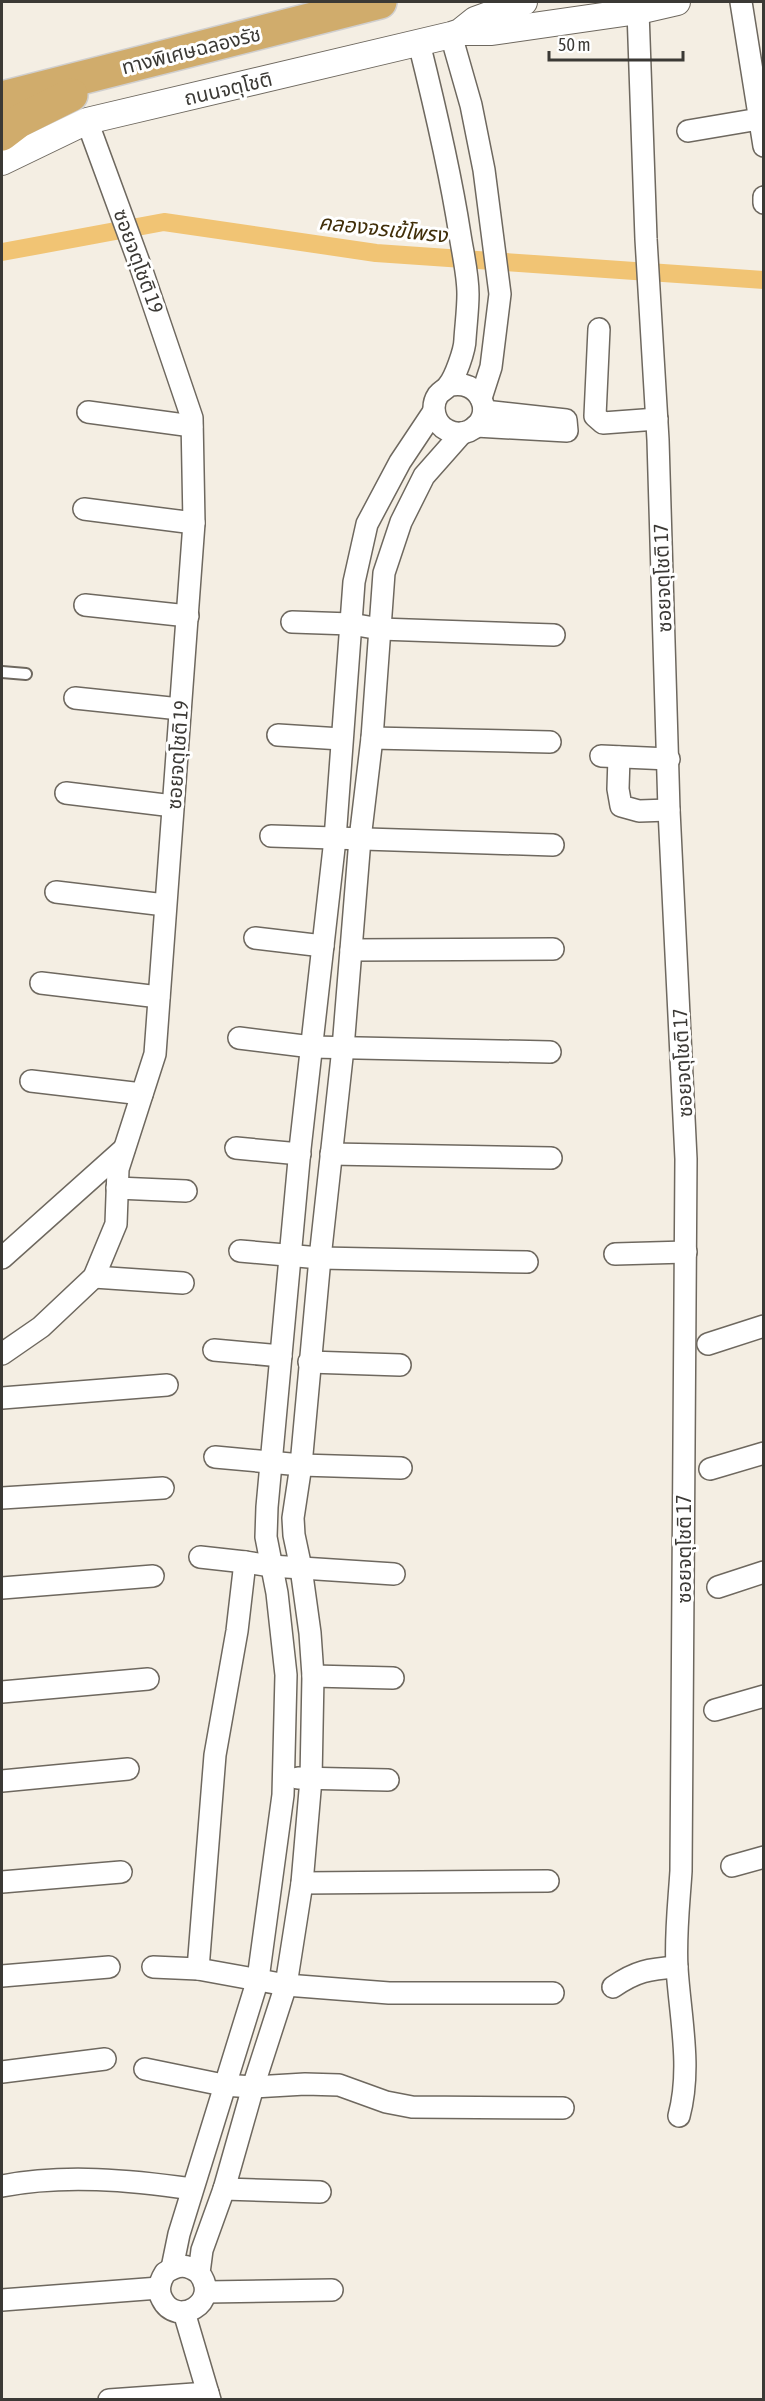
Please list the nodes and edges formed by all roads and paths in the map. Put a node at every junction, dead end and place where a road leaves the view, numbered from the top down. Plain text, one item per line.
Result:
1 (380, 2) edge
2 (524, 2) edge
3 (677, 2) edge
4 (741, 2) edge
5 (638, 11) junction
6 (456, 34) junction
7 (419, 43) junction
8 (126, 67) junction
9 (759, 94) edge
10 (2, 98) edge
11 (759, 119) junction
12 (87, 121) junction
13 (688, 131) dead end
14 (2, 134) edge
15 (764, 146) edge
16 (2, 162) edge
17 (764, 197) edge
18 (764, 203) edge
19 (599, 329) dead end
20 (448, 386) junction
21 (434, 411) junction
22 (88, 412) dead end
23 (476, 417) junction
24 (657, 419) junction
25 (192, 426) junction
26 (84, 509) dead end
27 (194, 524) junction
28 (85, 605) dead end
29 (188, 616) junction
30 (292, 622) dead end
31 (351, 624) junction
32 (380, 629) junction
33 (554, 635) dead end
34 (2, 672) edge
35 (26, 674) dead end
36 (75, 698) dead end
37 (180, 709) junction
38 (278, 735) dead end
39 (372, 738) junction
40 (341, 739) junction
41 (550, 742) dead end
42 (669, 759) junction
43 (66, 793) dead end
44 (173, 806) junction
45 (669, 810) junction
46 (271, 836) dead end
47 (335, 839) junction
48 (360, 839) junction
49 (554, 845) dead end
50 (56, 892) dead end
51 (165, 905) junction
52 (255, 938) dead end
53 (323, 946) junction
54 (553, 949) dead end
55 (351, 951) junction
56 (41, 983) dead end
57 (159, 997) junction
58 (239, 1038) dead end
59 (312, 1047) junction
60 (343, 1048) junction
61 (550, 1052) dead end
62 (31, 1081) dead end
63 (142, 1094) junction
64 (236, 1148) dead end
65 (125, 1149) junction
66 (300, 1154) junction
67 (331, 1154) junction
68 (551, 1158) dead end
69 (117, 1188) junction
70 (186, 1191) dead end
71 (240, 1251) dead end
72 (686, 1252) junction
73 (615, 1254) dead end
74 (290, 1256) junction
75 (2, 1258) edge
76 (320, 1258) junction
77 (527, 1262) dead end
78 (94, 1277) junction
79 (183, 1283) dead end
80 (764, 1326) edge
81 (708, 1344) dead end
82 (214, 1350) dead end
83 (2, 1354) edge
84 (280, 1356) junction
85 (309, 1362) junction
86 (400, 1365) dead end
87 (167, 1385) dead end
88 (2, 1398) edge
89 (764, 1453) edge
90 (215, 1457) dead end
91 (272, 1462) junction
92 (301, 1465) junction
93 (400, 1468) dead end
94 (711, 1469) dead end
95 (163, 1488) dead end
96 (2, 1498) edge
97 (200, 1557) dead end
98 (245, 1562) junction
99 (271, 1566) junction
100 (301, 1568) junction
101 (764, 1572) edge
102 (394, 1574) dead end
103 (153, 1576) dead end
104 (718, 1587) dead end
105 (2, 1588) edge
106 (313, 1676) junction
107 (393, 1678) dead end
108 (148, 1679) dead end
109 (2, 1692) edge
110 (764, 1696) edge
111 (715, 1710) dead end
112 (128, 1769) dead end
113 (284, 1777) junction
114 (311, 1779) junction
115 (388, 1780) dead end
116 (2, 1781) edge
117 (764, 1857) edge
118 (732, 1866) dead end
119 (121, 1872) dead end
120 (548, 1881) dead end
121 (2, 1882) edge
122 (302, 1883) junction
123 (109, 1967) dead end
124 (153, 1967) dead end
125 (677, 1967) junction
126 (198, 1969) junction
127 (2, 1976) edge
128 (258, 1979) junction
129 (286, 1985) junction
130 (613, 1987) dead end
131 (554, 1993) dead end
132 (105, 2059) dead end
133 (145, 2069) dead end
134 (2, 2072) edge
135 (223, 2085) junction
136 (253, 2087) junction
137 (562, 2108) dead end
138 (679, 2116) dead end
139 (2, 2186) edge
140 (192, 2189) junction
141 (224, 2189) junction
142 (320, 2192) dead end
143 (172, 2268) junction
144 (203, 2282) junction
145 (159, 2288) junction
146 (332, 2290) dead end
147 (2, 2300) edge
148 (184, 2312) junction
149 (209, 2396) edge
150 (110, 2400) edge

1 - 8 highway, ทางพิเศษฉลองรัช
2 - 6 street, ถนนจตุโชติ
3 - 5 street, ถนนจตุโชติ
4 - 9 street
5 - 6 street, ถนนจตุโชติ
5 - 24 street, ซอยจตุโชติ 17
6 - 7 street, ถนนจตุโชติ
6 - 23 street
7 - 12 street, ถนนจตุโชติ
7 - 20 street
8 - 10 highway, ทางพิเศษฉลองรัช
8 - 14 highway
9 - 11 street
11 - 13 street
11 - 15 street
12 - 16 street, ถนนจตุโชติ
12 - 25 street, ซอยจตุโชติ 19
17 - 18 street
19 - 24 street
20 - 21 street
20 - 23 street
21 - 23 street
21 - 31 street
22 - 25 street
23 - 32 street
24 - 42 street, ซอยจตุโชติ 17
25 - 27 street, ซอยจตุโชติ 19
26 - 27 street
27 - 29 street, ซอยจตุโชติ 19
28 - 29 street
29 - 37 street, ซอยจตุโชติ 19
30 - 31 street
31 - 32 street
31 - 40 street
32 - 33 street
32 - 39 street
34 - 35 lane
36 - 37 street
37 - 44 street, ซอยจตุโชติ 19
38 - 40 street
39 - 41 street
39 - 48 street
40 - 47 street
42 - 45 street, ซอยจตุโชติ 17
42 - 45 street
43 - 44 street
44 - 51 street, ซอยจตุโชติ 19
45 - 72 street, ซอยจตุโชติ 17
46 - 47 street
47 - 48 street
47 - 53 street
48 - 49 street
48 - 55 street
50 - 51 street
51 - 57 street, ซอยจตุโชติ 19
52 - 53 street
53 - 59 street
54 - 55 street
55 - 60 street
56 - 57 street
57 - 63 street, ซอยจตุโชติ 19
58 - 59 street
59 - 60 street
59 - 66 street
60 - 61 street
60 - 67 street
62 - 63 street
63 - 65 street, ซอยจตุโชติ 19
64 - 66 street
65 - 69 street, ซอยจตุโชติ 19
65 - 75 street
66 - 74 street
67 - 68 street
67 - 76 street
69 - 70 street
69 - 78 street, ซอยจตุโชติ 19
71 - 74 street
72 - 73 street
72 - 125 street, ซอยจตุโชติ 17
74 - 76 street
74 - 84 street
76 - 77 street
76 - 85 street
78 - 79 street
78 - 83 street, ซอยจตุโชติ 19
80 - 81 street
82 - 84 street
84 - 91 street
85 - 86 street
85 - 92 street
87 - 88 street
89 - 94 street
90 - 91 street
91 - 92 street
91 - 99 street
92 - 93 street
92 - 100 street
95 - 96 street
97 - 98 street
98 - 99 street
98 - 126 street
99 - 100 street
99 - 113 street
100 - 102 street
100 - 106 street
101 - 104 street
103 - 105 street
106 - 107 street
106 - 114 street
108 - 109 street
110 - 111 street
112 - 116 street
113 - 114 street
113 - 128 street
114 - 115 street
114 - 122 street
117 - 118 street
119 - 121 street
120 - 122 street
122 - 129 street
123 - 127 street
124 - 126 street
125 - 130 street
125 - 138 street, ซอยจตุโชติ 17
126 - 128 street
128 - 129 street
128 - 135 street
129 - 131 street
129 - 136 street
132 - 134 street
133 - 135 street
135 - 136 street
135 - 140 street
136 - 137 street
136 - 141 street
139 - 140 street
140 - 143 street
141 - 142 street
141 - 144 street
143 - 144 street
143 - 145 street
144 - 146 street
144 - 148 street
145 - 147 street
145 - 148 street
148 - 149 street
149 - 150 street

